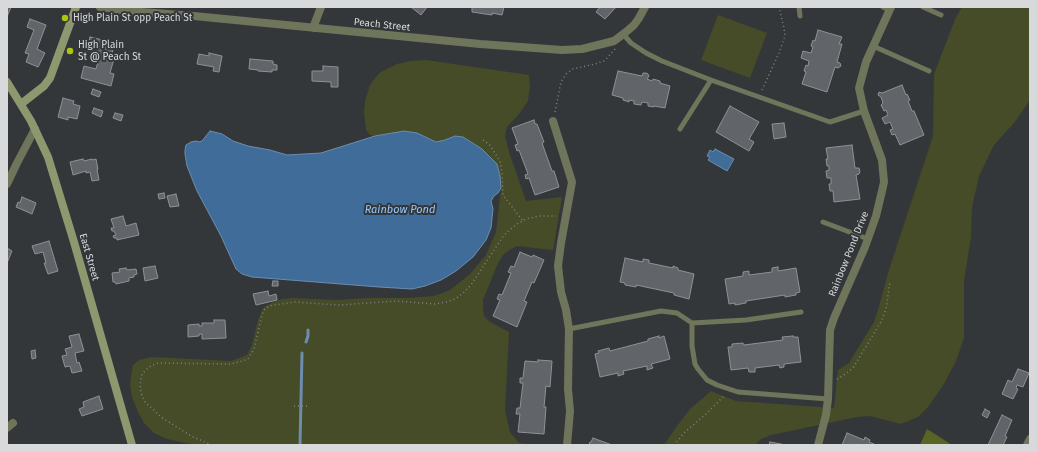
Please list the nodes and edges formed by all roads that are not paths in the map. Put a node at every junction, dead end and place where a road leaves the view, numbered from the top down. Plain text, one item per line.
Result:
1 (76, 7) edge
2 (100, 7) edge
3 (321, 7) edge
4 (646, 7) edge
5 (799, 7) edge
6 (923, 7) edge
7 (888, 8) edge
8 (941, 15) dead end
9 (800, 16) dead end
10 (313, 28) junction
11 (623, 34) junction
12 (873, 46) junction
13 (929, 71) dead end
14 (711, 80) junction
15 (7, 82) edge
16 (21, 104) junction
17 (864, 112) junction
18 (553, 122) road end
19 (35, 129) junction
20 (680, 130) dead end
21 (7, 184) edge
22 (823, 222) dead end
23 (868, 239) junction
24 (801, 312) dead end
25 (692, 323) junction
26 (568, 329) junction
27 (828, 400) junction
28 (1030, 439) edge
29 (132, 445) edge
30 (567, 445) edge
31 (818, 445) edge
32 (1027, 445) edge

1 - 16 main road
2 - 10 street, Peach Street
3 - 10 street
4 - 11 street, Peach Street
5 - 9 lane
6 - 8 lane
7 - 12 street, Rainbow Pond Drive
10 - 11 street, Peach Street
11 - 14 lane
12 - 13 lane
12 - 17 street, Rainbow Pond Drive
14 - 17 lane
14 - 20 lane
15 - 16 main road, East Street
16 - 19 main road, East Street
17 - 23 street, Rainbow Pond Drive
18 - 26 street
19 - 21 street
19 - 29 main road, East Street
22 - 23 lane
23 - 27 street, Rainbow Pond Drive
24 - 25 lane
25 - 26 lane
25 - 27 lane
26 - 30 street
27 - 31 street, Rainbow Pond Drive
28 - 32 street

